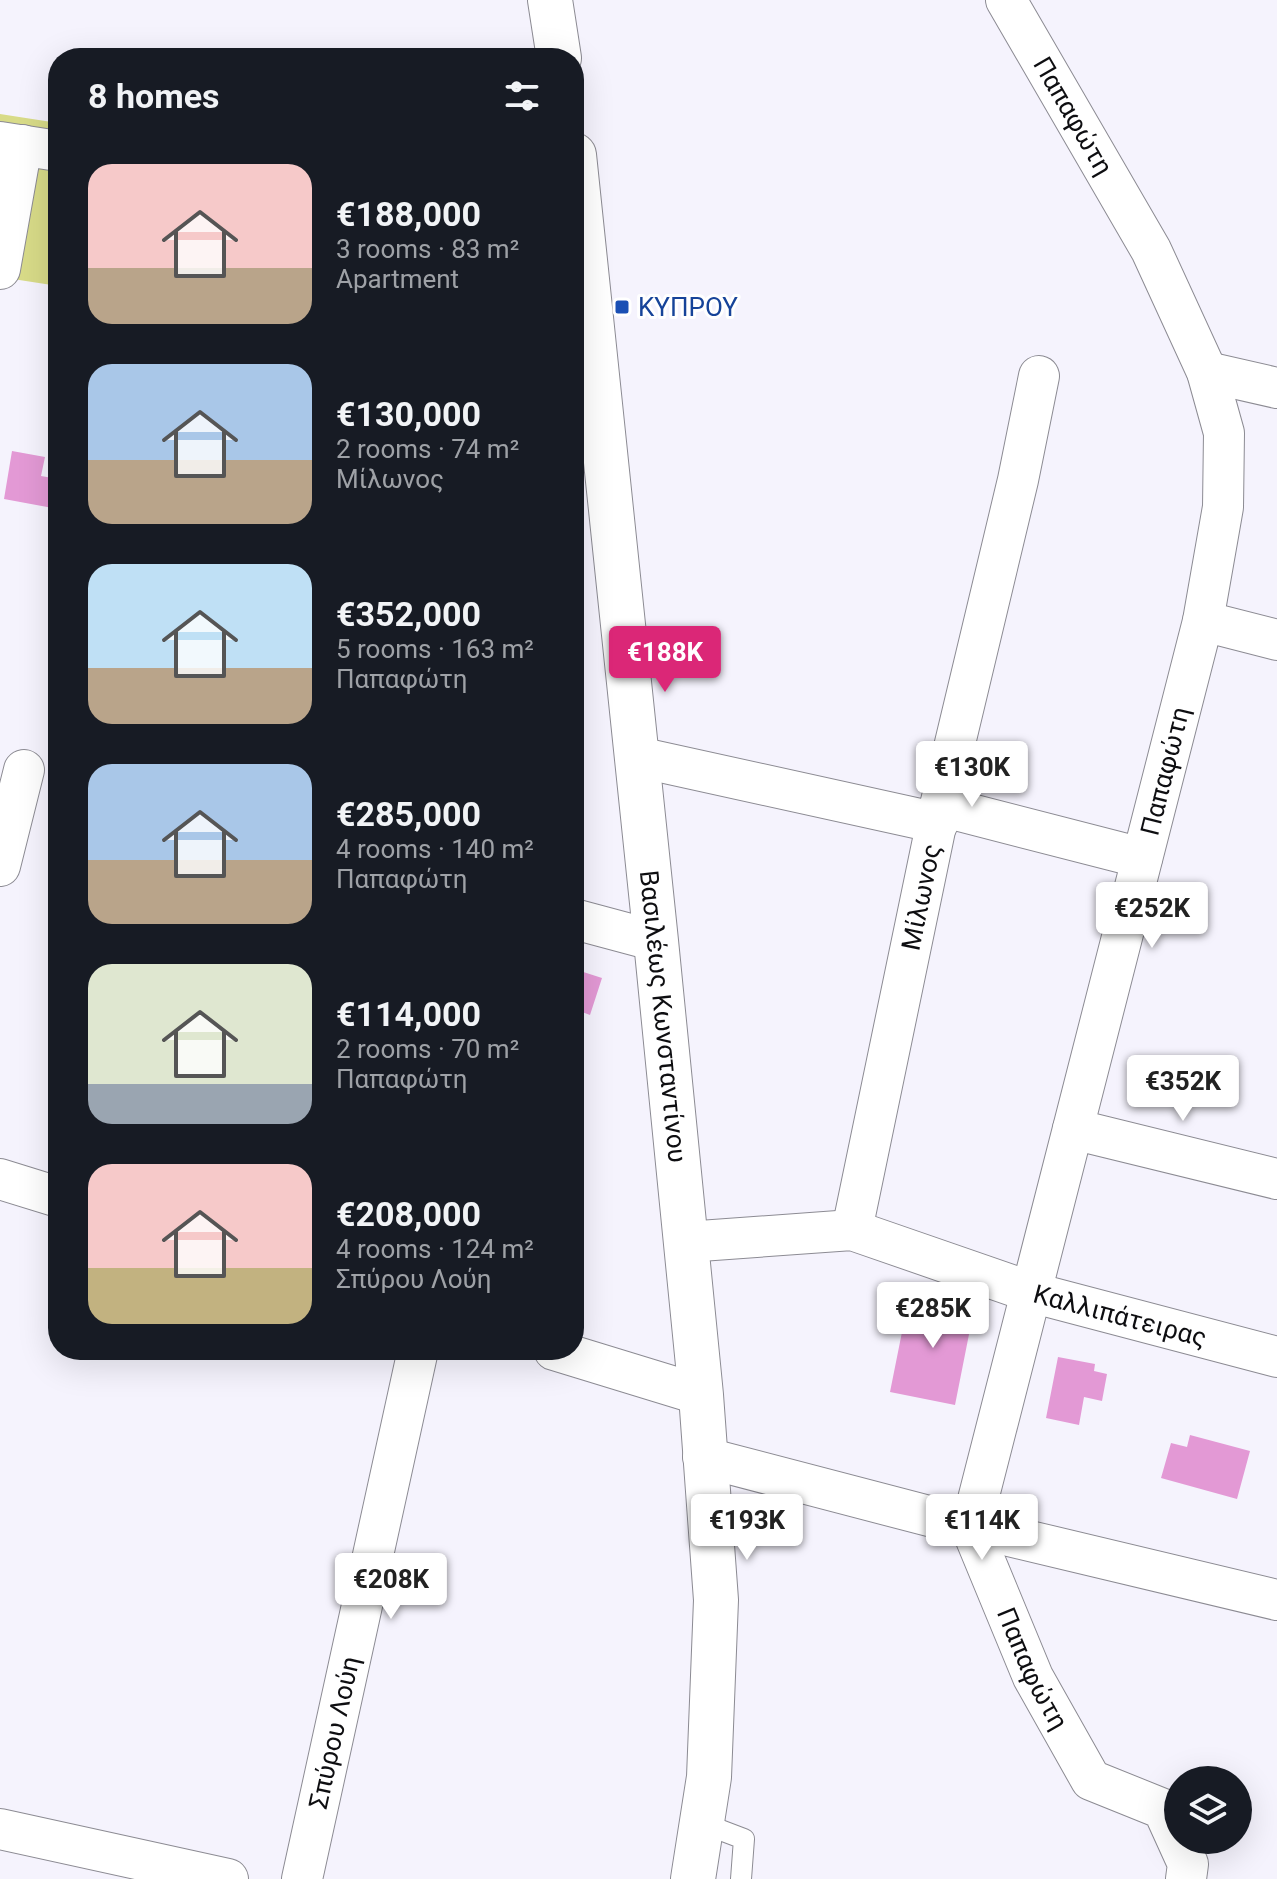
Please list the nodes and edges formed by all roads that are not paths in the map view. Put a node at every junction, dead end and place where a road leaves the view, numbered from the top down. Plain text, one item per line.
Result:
1 (550, 0) edge
2 (1006, 0) edge
3 (557, 48) edge
4 (27, 146) edge
5 (0, 269) edge
6 (584, 273) edge
7 (1207, 372) junction
8 (1039, 376) dead end
9 (1277, 388) edge
10 (1203, 621) junction
11 (1277, 640) edge
12 (638, 757) junction
13 (27, 771) edge
14 (939, 815) junction
15 (1142, 858) junction
16 (0, 866) edge
17 (584, 922) edge
18 (656, 941) junction
19 (1073, 1129) junction
20 (0, 1179) edge
21 (1277, 1179) edge
22 (48, 1194) edge
23 (852, 1230) junction
24 (686, 1242) junction
25 (1034, 1293) junction
26 (1277, 1357) edge
27 (584, 1359) edge
28 (416, 1360) edge
29 (701, 1395) junction
30 (703, 1457) junction
31 (971, 1527) junction
32 (1277, 1600) edge
33 (702, 1823) junction
34 (0, 1829) edge
35 (84, 1864) edge
36 (228, 1879) edge
37 (302, 1879) edge
38 (693, 1879) edge
39 (741, 1879) edge
40 (1186, 1879) edge

1 - 3 main road
2 - 7 street, Παπαφώτη
4 - 5 street
6 - 12 main road, Βασιλέως Κωνσταντίνου
7 - 9 street
7 - 10 street, Παπαφώτη
8 - 14 street, Μίλωνος
10 - 11 street
10 - 15 street, Παπαφώτη
12 - 14 street
12 - 18 main road, Βασιλέως Κωνσταντίνου
13 - 16 street
14 - 15 street
14 - 23 street, Μίλωνος
15 - 19 street, Παπαφώτη
17 - 18 street
18 - 24 main road, Βασιλέως Κωνσταντίνου
19 - 21 street
19 - 25 street, Παπαφώτη
20 - 22 street
23 - 24 street, Καλλιπάτειρας
23 - 25 street, Καλλιπάτειρας
24 - 29 main road, Βασιλέως Κωνσταντίνου
25 - 26 street, Καλλιπάτειρας
25 - 31 street, Παπαφώτη
27 - 29 street
28 - 37 street, Σπύρου Λούη
29 - 30 main road, Βασιλέως Κωνσταντίνου
30 - 31 street
30 - 33 main road, Βασιλέως Κωνσταντίνου
31 - 32 street
31 - 40 street, Παπαφώτη
33 - 38 main road, Βασιλέως Κωνσταντίνου
33 - 39 lane
34 - 35 street
35 - 36 street

